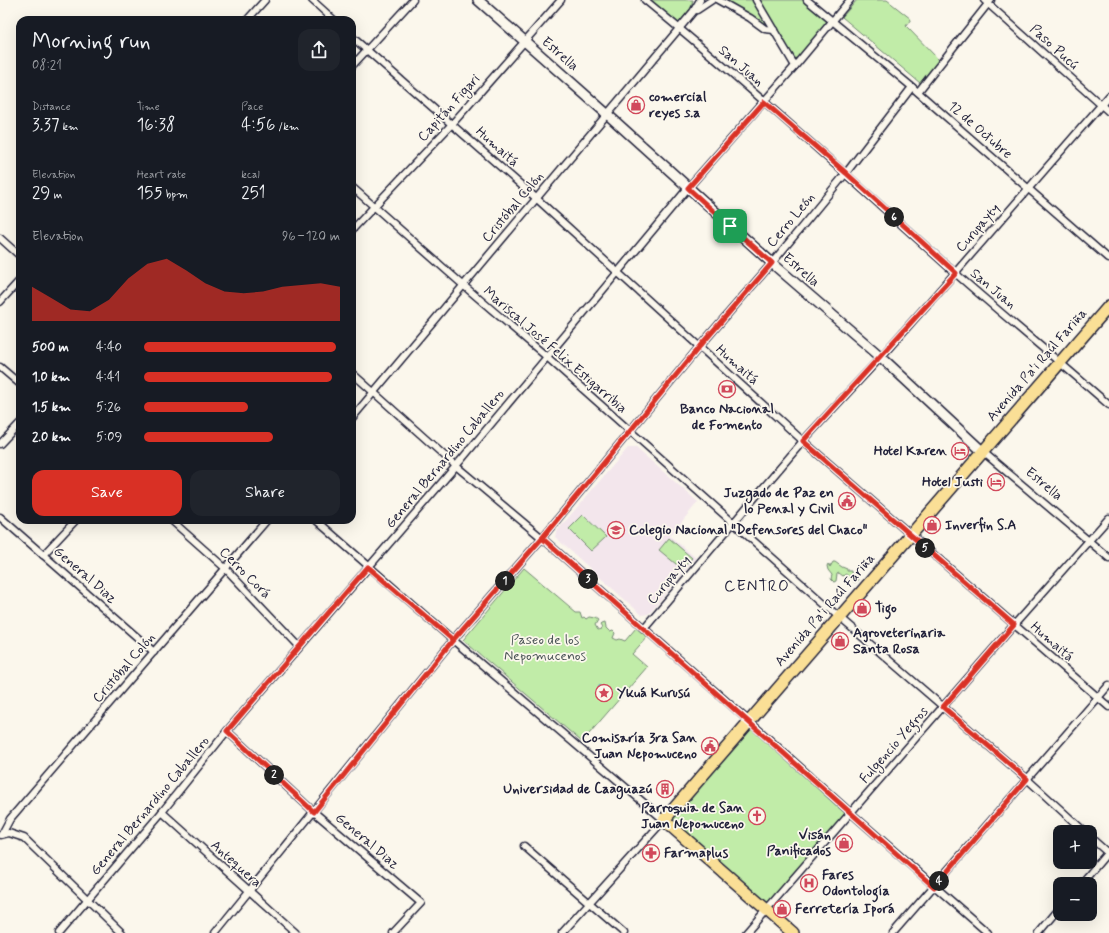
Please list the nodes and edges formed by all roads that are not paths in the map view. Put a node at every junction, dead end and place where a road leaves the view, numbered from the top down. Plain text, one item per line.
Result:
1 (265, 0) edge
2 (312, 0) edge
3 (413, 0) edge
4 (478, 0) edge
5 (561, 0) edge
6 (645, 0) edge
7 (700, 0) edge
8 (712, 0) edge
9 (718, 0) edge
10 (756, 0) edge
11 (807, 0) edge
12 (850, 0) edge
13 (988, 1) edge
14 (694, 12) junction
15 (251, 16) edge
16 (330, 16) edge
17 (832, 21) junction
18 (680, 28) junction
19 (774, 30) junction
20 (356, 41) edge
21 (524, 42) junction
22 (366, 50) junction
23 (356, 61) edge
24 (795, 66) junction
25 (912, 87) junction
26 (918, 92) junction
27 (1109, 96) edge
28 (764, 102) junction
29 (1102, 105) junction
30 (1109, 112) edge
31 (607, 114) junction
32 (452, 124) junction
33 (846, 173) junction
34 (688, 188) junction
35 (1028, 188) junction
36 (356, 191) edge
37 (536, 198) junction
38 (374, 207) junction
39 (356, 226) edge
40 (0, 238) edge
41 (16, 252) edge
42 (1109, 259) edge
43 (772, 263) junction
44 (618, 273) junction
45 (956, 273) junction
46 (16, 284) edge
47 (463, 286) junction
48 (0, 302) edge
49 (1109, 306) edge
50 (700, 346) junction
51 (548, 357) junction
52 (881, 357) junction
53 (1061, 362) junction
54 (0, 366) edge
55 (356, 377) edge
56 (16, 380) edge
57 (373, 393) junction
58 (1109, 405) edge
59 (356, 413) edge
60 (16, 427) edge
61 (630, 431) junction
62 (803, 441) junction
63 (0, 444) edge
64 (982, 451) junction
65 (456, 466) junction
66 (0, 517) edge
67 (1109, 518) edge
68 (732, 523) junction
69 (72, 524) edge
70 (176, 524) edge
71 (264, 524) edge
72 (320, 524) edge
73 (910, 535) junction
74 (542, 538) junction
75 (1090, 540) junction
76 (43, 555) junction
77 (1109, 558) edge
78 (368, 567) junction
79 (225, 568) junction
80 (839, 617) junction
81 (1014, 625) junction
82 (644, 628) junction
83 (453, 640) junction
84 (299, 646) junction
85 (154, 652) junction
86 (1109, 685) edge
87 (1098, 697) junction
88 (943, 707) junction
89 (1109, 707) edge
90 (750, 722) junction
91 (227, 731) junction
92 (1027, 779) junction
93 (162, 812) junction
94 (314, 812) junction
95 (851, 813) junction
96 (664, 820) junction
97 (1077, 825) edge
98 (1, 835) edge
99 (1097, 842) edge
100 (524, 846) dead end
101 (1109, 853) edge
102 (1087, 877) edge
103 (934, 887) junction
104 (249, 892) junction
105 (88, 900) junction
106 (589, 903) junction
107 (766, 910) junction
108 (1053, 916) edge
109 (59, 933) edge
110 (122, 933) edge
111 (215, 933) edge
112 (296, 933) edge
113 (393, 933) edge
114 (562, 933) edge
115 (624, 933) edge
116 (746, 933) edge
117 (793, 933) edge
118 (893, 933) edge
119 (988, 933) edge
120 (1039, 933) edge

1 - 15 street
2 - 16 street
3 - 22 street
4 - 21 main road, Estrella
5 - 21 street, Capitán Figari
6 - 18 street, San Juan
7 - 14 street
8 - 14 street
9 - 19 street
10 - 19 street
11 - 17 street, 12 de Octubre
12 - 17 street, General Bernardino Caballero
13 - 26 street
13 - 29 street, Paso Pucú
14 - 18 street, Cristóbal Colón
17 - 24 street, General Bernardino Caballero
17 - 25 street, 12 de Octubre
18 - 28 street, San Juan
18 - 31 street, Cristóbal Colón
19 - 24 street
20 - 22 street, Humaitá
21 - 31 main road, Estrella
21 - 32 street, Capitán Figari
22 - 23 street
22 - 32 street, Humaitá
24 - 28 street, General Bernardino Caballero
25 - 26 street, 12 de Octubre
25 - 33 street, Cerro León
26 - 35 street, 12 de Octubre
27 - 29 street, Curupayty
28 - 33 street, San Juan
28 - 34 street, General Bernardino Caballero
29 - 30 street, Paso Pucú
29 - 35 street, Curupayty
31 - 34 main road, Estrella
31 - 37 street, Cristóbal Colón
32 - 37 street, Humaitá
32 - 38 street, Capitán Figari
33 - 43 street, Cerro León
33 - 45 street, San Juan
34 - 43 main road, Estrella
34 - 44 street, General Bernardino Caballero
35 - 42 street, 12 de Octubre
35 - 45 street, Curupayty
36 - 38 street, Mariscal José Felix Estigarribia
37 - 44 street, Humaitá
37 - 47 street, Cristóbal Colón
38 - 39 street, Capitán Figari
38 - 47 street, Mariscal José Felix Estigarribia
40 - 41 street
43 - 50 street, Cerro León
43 - 52 main road, Estrella
44 - 50 street, Humaitá
44 - 51 street, General Bernardino Caballero
45 - 52 street, Curupayty
45 - 53 street, San Juan
46 - 48 street
47 - 51 street, Mariscal José Felix Estigarribia
47 - 57 street, Cristóbal Colón
49 - 53 highway, Avenida Pa'i Raúl Fariña
50 - 61 street, Cerro León
50 - 62 street, Humaitá
51 - 61 street, Mariscal José Felix Estigarribia
51 - 65 street, General Bernardino Caballero
52 - 62 street, Curupayty
52 - 64 main road, Estrella
53 - 58 street, San Juan
53 - 64 highway, Avenida Pa'i Raúl Fariña
54 - 56 street
55 - 57 street
57 - 59 street, Cristóbal Colón
57 - 65 street
60 - 63 street
61 - 68 street, Mariscal José Felix Estigarribia
61 - 74 street, Cerro León
62 - 68 street, Curupayty
62 - 73 street, Humaitá
64 - 73 highway, Avenida Pa'i Raúl Fariña
64 - 75 street, Estrella
65 - 74 street
65 - 78 street, General Bernardino Caballero
66 - 76 street, General Diaz
67 - 75 street, Fulgencio Yegros
68 - 80 street, Mariscal José Felix Estigarribia
68 - 82 street, Curupayty
69 - 76 street
70 - 79 street, Cerro Corá
71 - 79 street, Cristóbal Colón
72 - 78 street
73 - 80 highway, Avenida Pa'i Raúl Fariña
73 - 81 street, Humaitá
74 - 82 street
74 - 83 street, Cerro León
75 - 77 street, Estrella
75 - 81 street, Fulgencio Yegros
76 - 85 street, General Diaz
78 - 83 street
78 - 84 street, General Bernardino Caballero
79 - 84 street, Cerro Corá
79 - 85 street, Cristóbal Colón
80 - 88 street, Mariscal José Felix Estigarribia
80 - 90 highway, Avenida Pa'i Raúl Fariña
81 - 87 street, Humaitá
81 - 88 street, Fulgencio Yegros
82 - 90 street
83 - 94 street, Cerro León
83 - 96 street
84 - 91 street, General Bernardino Caballero
85 - 98 street, Cristóbal Colón
86 - 87 street
87 - 89 street, Humaitá
87 - 92 street
88 - 92 street, Mariscal José Felix Estigarribia
88 - 95 street, Fulgencio Yegros
90 - 95 street
90 - 96 highway, Avenida Pa'i Raúl Fariña
91 - 93 street, General Bernardino Caballero
91 - 94 street, General Diaz
92 - 97 street, Mariscal José Felix Estigarribia
92 - 103 street
93 - 104 street, Antequera
93 - 105 street, General Bernardino Caballero
94 - 104 street, Cerro León
94 - 113 street, General Diaz
95 - 103 street
95 - 107 street, Fulgencio Yegros
96 - 106 street, Avenida Pa'i Raúl Fariña
96 - 107 highway
98 - 105 street
99 - 101 street
100 - 106 street
101 - 102 street
103 - 118 street
103 - 119 street
104 - 111 street, Cerro León
104 - 112 street, Antequera
105 - 109 street, General Bernardino Caballero
105 - 110 street
106 - 114 street, Avenida Pa'i Raúl Fariña
106 - 115 street
107 - 116 street, Fulgencio Yegros
107 - 117 highway
108 - 120 street

